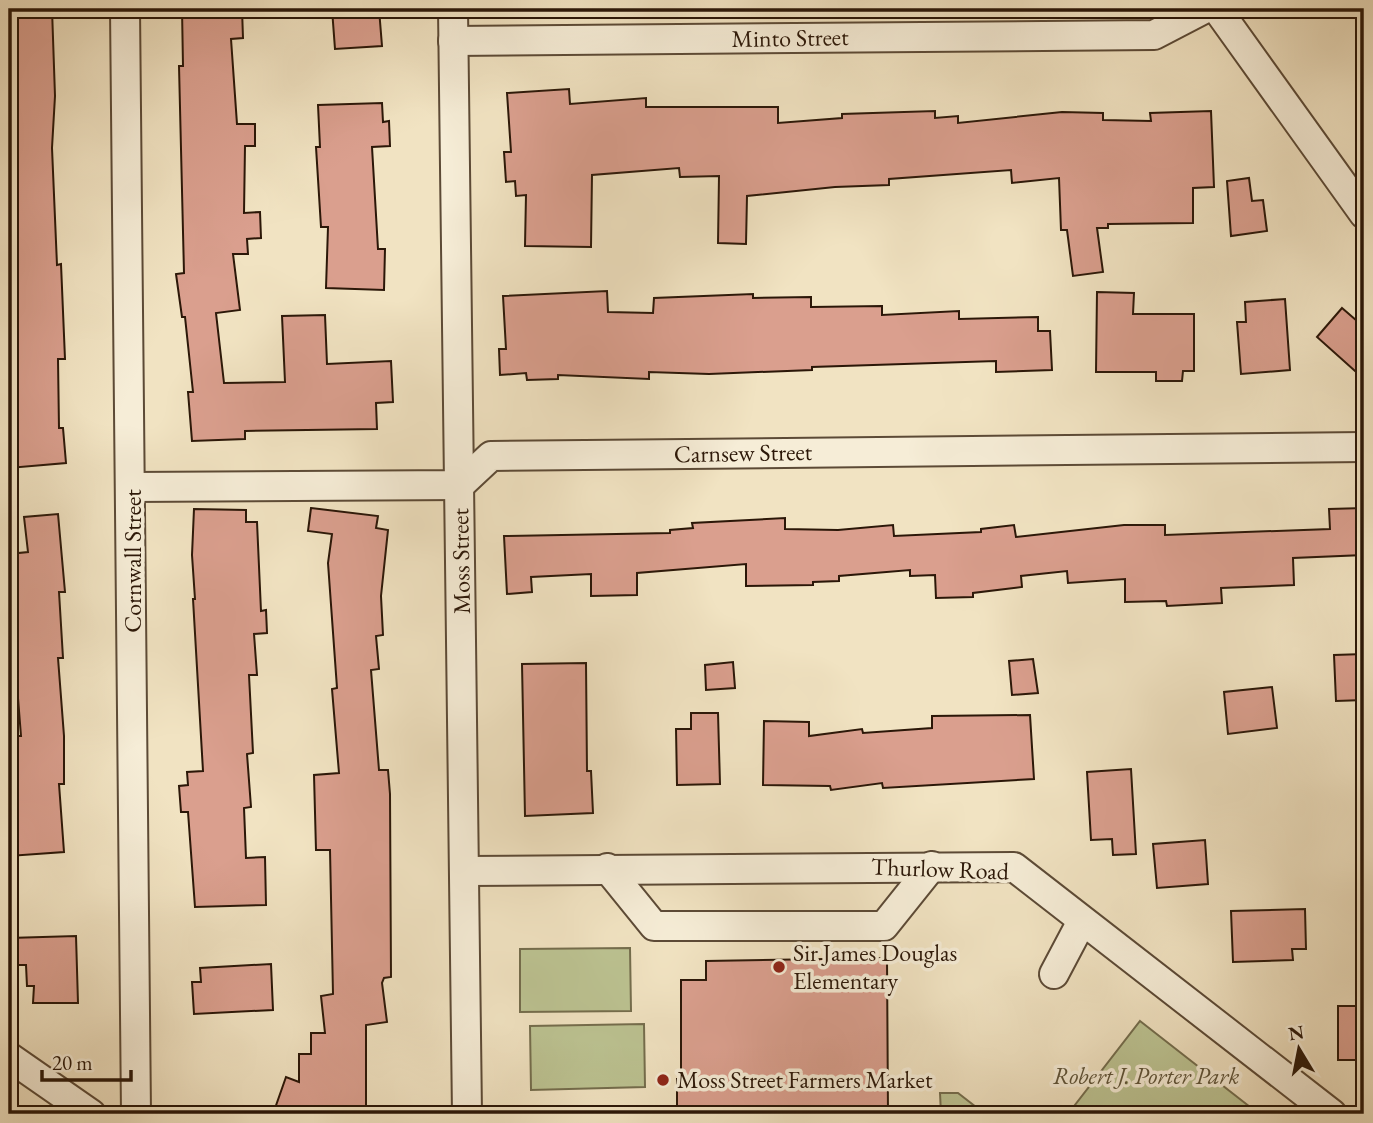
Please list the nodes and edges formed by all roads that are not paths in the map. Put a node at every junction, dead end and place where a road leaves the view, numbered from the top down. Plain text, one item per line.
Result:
1 (125, 9) edge
2 (453, 9) edge
3 (1204, 9) edge
4 (1217, 9) edge
5 (453, 41) junction
6 (1364, 214) edge
7 (1364, 447) edge
8 (460, 485) junction
9 (132, 487) junction
10 (932, 866) junction
11 (607, 868) junction
12 (466, 871) junction
13 (1082, 921) junction
14 (1054, 974) dead end
15 (9, 1056) edge
16 (90, 1114) edge
17 (136, 1114) edge
18 (467, 1114) edge
19 (1332, 1114) edge

1 - 9 street, Cornwall Street
2 - 5 street, Moss Street
3 - 5 street, Minto Street
4 - 6 street
5 - 8 street, Moss Street
7 - 8 street, Carnsew Street
8 - 9 street
8 - 12 street, Moss Street
9 - 17 street, Cornwall Street
10 - 11 street, Thurlow Road
10 - 11 street
10 - 13 street, Thurlow Road
11 - 12 street, Thurlow Road
12 - 18 street, Moss Street
13 - 14 street
13 - 19 street, Thurlow Road
15 - 16 street

